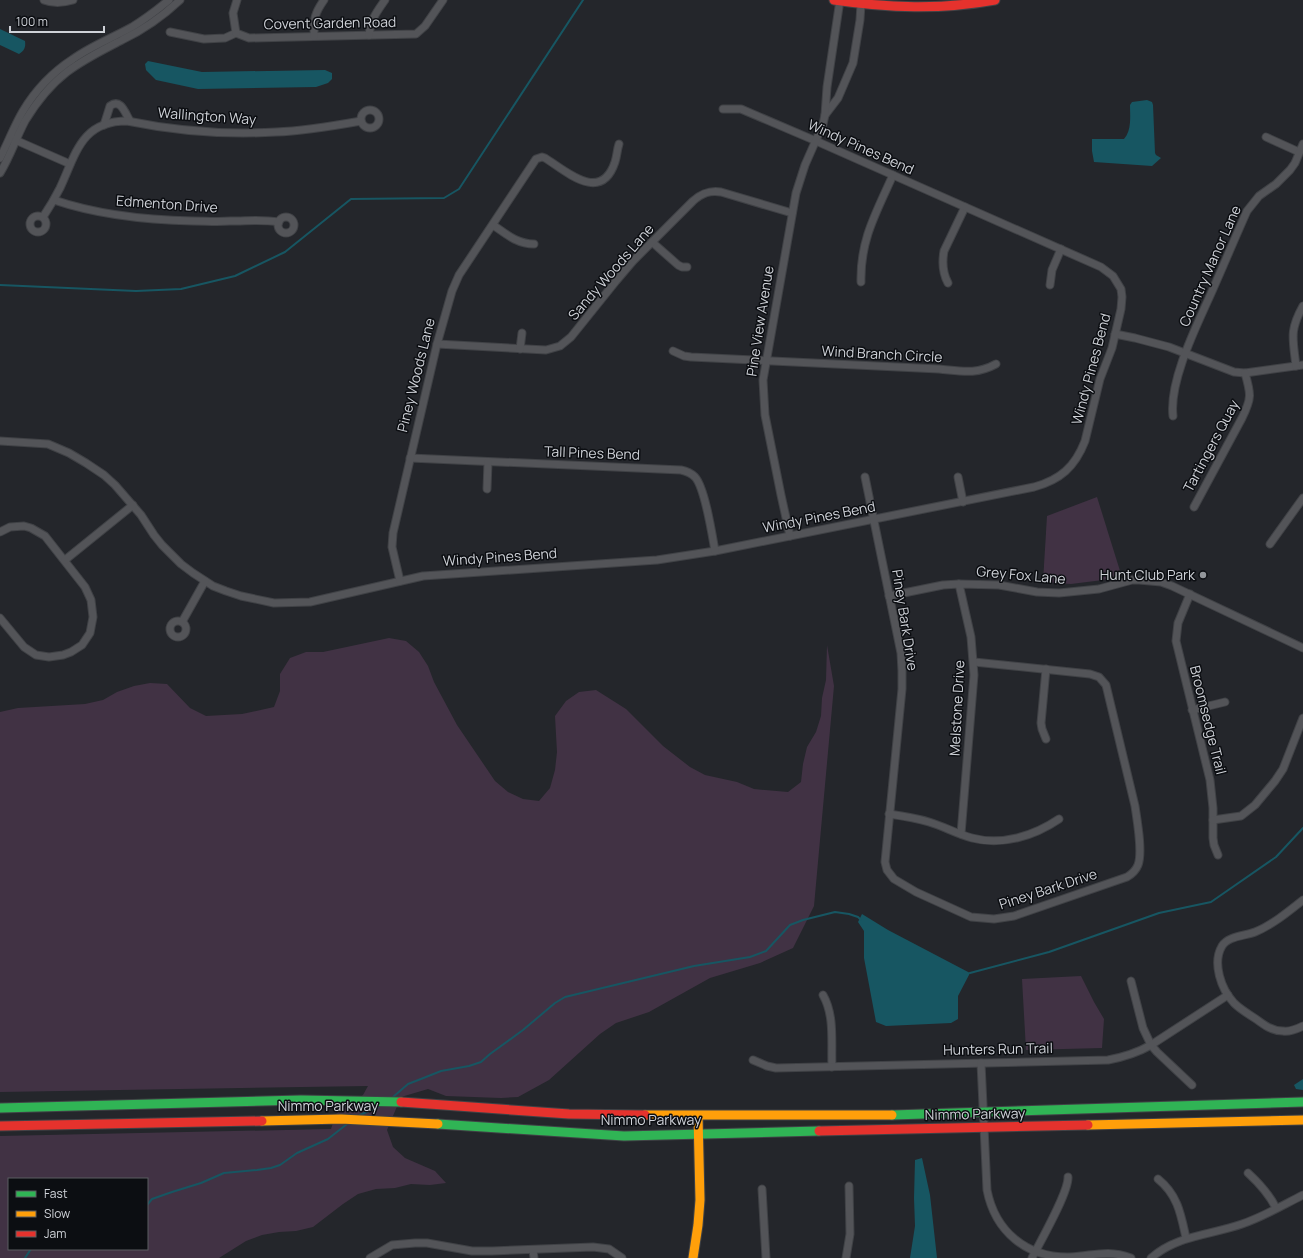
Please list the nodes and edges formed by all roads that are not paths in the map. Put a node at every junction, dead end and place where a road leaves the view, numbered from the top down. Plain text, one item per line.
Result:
1 (44, 0) edge
2 (73, 0) edge
3 (169, 0) edge
4 (180, 0) edge
5 (237, 0) edge
6 (324, 0) edge
7 (385, 0) edge
8 (443, 0) edge
9 (837, 0) edge
10 (995, 0) edge
11 (860, 2) edge
12 (170, 32) dead end
13 (236, 33) junction
14 (369, 35) junction
15 (314, 36) junction
16 (723, 109) dead end
17 (825, 115) junction
18 (130, 121) junction
19 (362, 121) dead end
20 (104, 125) junction
21 (1266, 137) dead end
22 (13, 139) junction
23 (816, 141) junction
24 (619, 144) dead end
25 (1303, 144) edge
26 (1299, 152) junction
27 (0, 158) edge
28 (70, 164) junction
29 (0, 173) edge
30 (893, 175) junction
31 (54, 200) junction
32 (965, 207) junction
33 (792, 213) junction
34 (43, 217) dead end
35 (279, 222) dead end
36 (493, 225) junction
37 (652, 242) junction
38 (534, 244) dead end
39 (1061, 249) junction
40 (687, 267) dead end
41 (861, 282) dead end
42 (948, 283) dead end
43 (1050, 285) dead end
44 (1303, 306) edge
45 (522, 333) dead end
46 (1115, 334) junction
47 (437, 344) junction
48 (520, 349) junction
49 (673, 350) dead end
50 (1186, 353) junction
51 (765, 362) junction
52 (996, 364) dead end
53 (1299, 366) edge
54 (1246, 373) junction
55 (1173, 416) dead end
56 (0, 441) edge
57 (410, 458) junction
58 (488, 462) junction
59 (865, 477) dead end
60 (958, 477) dead end
61 (487, 489) dead end
62 (1303, 498) edge
63 (963, 502) junction
64 (133, 505) junction
65 (1194, 507) dead end
66 (874, 519) junction
67 (0, 532) edge
68 (790, 536) junction
69 (1270, 544) dead end
70 (715, 550) junction
71 (65, 560) junction
72 (205, 581) junction
73 (400, 581) junction
74 (959, 584) junction
75 (1190, 594) junction
76 (889, 596) junction
77 (0, 618) edge
78 (182, 622) dead end
79 (1303, 648) edge
80 (974, 662) junction
81 (1046, 669) junction
82 (1225, 702) dead end
83 (1192, 710) junction
84 (1303, 718) edge
85 (1046, 739) dead end
86 (890, 814) junction
87 (1059, 819) dead end
88 (1213, 820) junction
89 (961, 834) junction
90 (1218, 854) dead end
91 (1303, 900) edge
92 (1131, 981) dead end
93 (822, 995) dead end
94 (1228, 995) junction
95 (1303, 1026) edge
96 (1151, 1045) junction
97 (754, 1060) dead end
98 (982, 1063) junction
99 (832, 1067) junction
100 (1192, 1086) dead end
101 (1303, 1102) edge
102 (0, 1108) edge
103 (983, 1113) junction
104 (698, 1116) junction
105 (1303, 1120) edge
106 (0, 1126) edge
107 (984, 1128) junction
108 (699, 1134) junction
109 (1248, 1174) dead end
110 (1068, 1177) dead end
111 (1158, 1179) dead end
112 (849, 1186) dead end
113 (762, 1189) dead end
114 (1303, 1195) edge
115 (1276, 1208) junction
116 (1186, 1238) junction
117 (533, 1250) junction
118 (1033, 1255) edge
119 (370, 1258) edge
120 (534, 1258) edge
121 (622, 1258) edge
122 (693, 1258) edge
123 (766, 1258) edge
124 (846, 1258) edge
125 (1131, 1258) edge
126 (1151, 1258) edge

1 - 2 street
3 - 22 street
4 - 22 street
5 - 13 street
6 - 15 street
7 - 14 street
8 - 14 street, Covent Garden Road
9 - 11 main road
9 - 17 street, Pine View Avenue
10 - 11 main road
11 - 17 street, Pine View Avenue
12 - 13 street
13 - 15 street, Covent Garden Road
14 - 15 street, Covent Garden Road
16 - 23 street, Windy Pines Bend
17 - 23 street, Pine View Avenue
18 - 19 street, Wallington Way
18 - 20 street, Wallington Way
18 - 20 street
20 - 28 street, Wallington Way
21 - 26 street
22 - 27 street
22 - 28 street
22 - 29 street
23 - 30 street, Windy Pines Bend
23 - 33 street, Pine View Avenue
24 - 36 street, Piney Woods Lane
25 - 26 street, Country Manor Lane
26 - 50 street, Country Manor Lane
28 - 31 street, Wallington Way
30 - 32 street, Windy Pines Bend
30 - 41 street
31 - 34 street, Wallington Way
31 - 35 street, Edmenton Drive
32 - 39 street, Windy Pines Bend
32 - 42 street
33 - 37 street, Sandy Woods Lane
33 - 51 street, Pine View Avenue
36 - 38 street
36 - 47 street, Piney Woods Lane
37 - 40 street
37 - 48 street, Sandy Woods Lane
39 - 43 street
39 - 46 street, Windy Pines Bend
44 - 53 street
45 - 48 street
46 - 50 street
46 - 63 street, Windy Pines Bend
47 - 48 street, Sandy Woods Lane
47 - 57 street, Piney Woods Lane
49 - 51 street, Wind Branch Circle
50 - 54 street
50 - 55 street, Country Manor Lane
51 - 52 street, Wind Branch Circle
51 - 68 street, Pine View Avenue
53 - 54 street
54 - 65 street, Tartingers Quay
56 - 64 street, Windy Pines Bend
57 - 58 street, Tall Pines Bend
57 - 73 street, Piney Woods Lane
58 - 61 street
58 - 70 street, Tall Pines Bend
59 - 66 street, Piney Bark Drive
60 - 63 street
62 - 69 street
63 - 66 street, Windy Pines Bend
64 - 71 street
64 - 72 street, Windy Pines Bend
66 - 68 street, Windy Pines Bend
66 - 76 street, Piney Bark Drive
67 - 71 street
68 - 70 street, Windy Pines Bend
70 - 73 street, Windy Pines Bend
71 - 77 street
72 - 73 street, Windy Pines Bend
72 - 78 street
74 - 75 street, Grey Fox Lane
74 - 76 street, Grey Fox Lane
74 - 80 street, Melstone Drive
75 - 79 street, Grey Fox Lane
75 - 83 street, Broomsedge Trail
76 - 86 street, Piney Bark Drive
80 - 81 street, Piney Bark Drive
80 - 89 street, Melstone Drive
81 - 85 street
81 - 86 street, Piney Bark Drive
82 - 83 street
83 - 88 street, Broomsedge Trail
84 - 88 street
86 - 89 street
87 - 89 street
88 - 90 street, Broomsedge Trail
91 - 94 street
92 - 96 street
93 - 99 street
94 - 95 street
94 - 96 street, Hunters Run Trail
96 - 98 street, Hunters Run Trail
96 - 100 street
97 - 99 street, Hunters Run Trail
98 - 99 street, Hunters Run Trail
98 - 103 street
101 - 103 main road, Nimmo Parkway
102 - 104 main road, Nimmo Parkway
103 - 104 main road, Nimmo Parkway
103 - 107 street
104 - 108 main road
105 - 107 main road, Nimmo Parkway
106 - 108 main road, Nimmo Parkway
107 - 108 main road, Nimmo Parkway
107 - 118 street
108 - 122 main road
109 - 115 street
110 - 118 street
111 - 116 street
112 - 124 street
113 - 123 street
114 - 115 street
115 - 116 street
116 - 126 street
117 - 119 street
117 - 120 street
117 - 121 street
118 - 125 street

